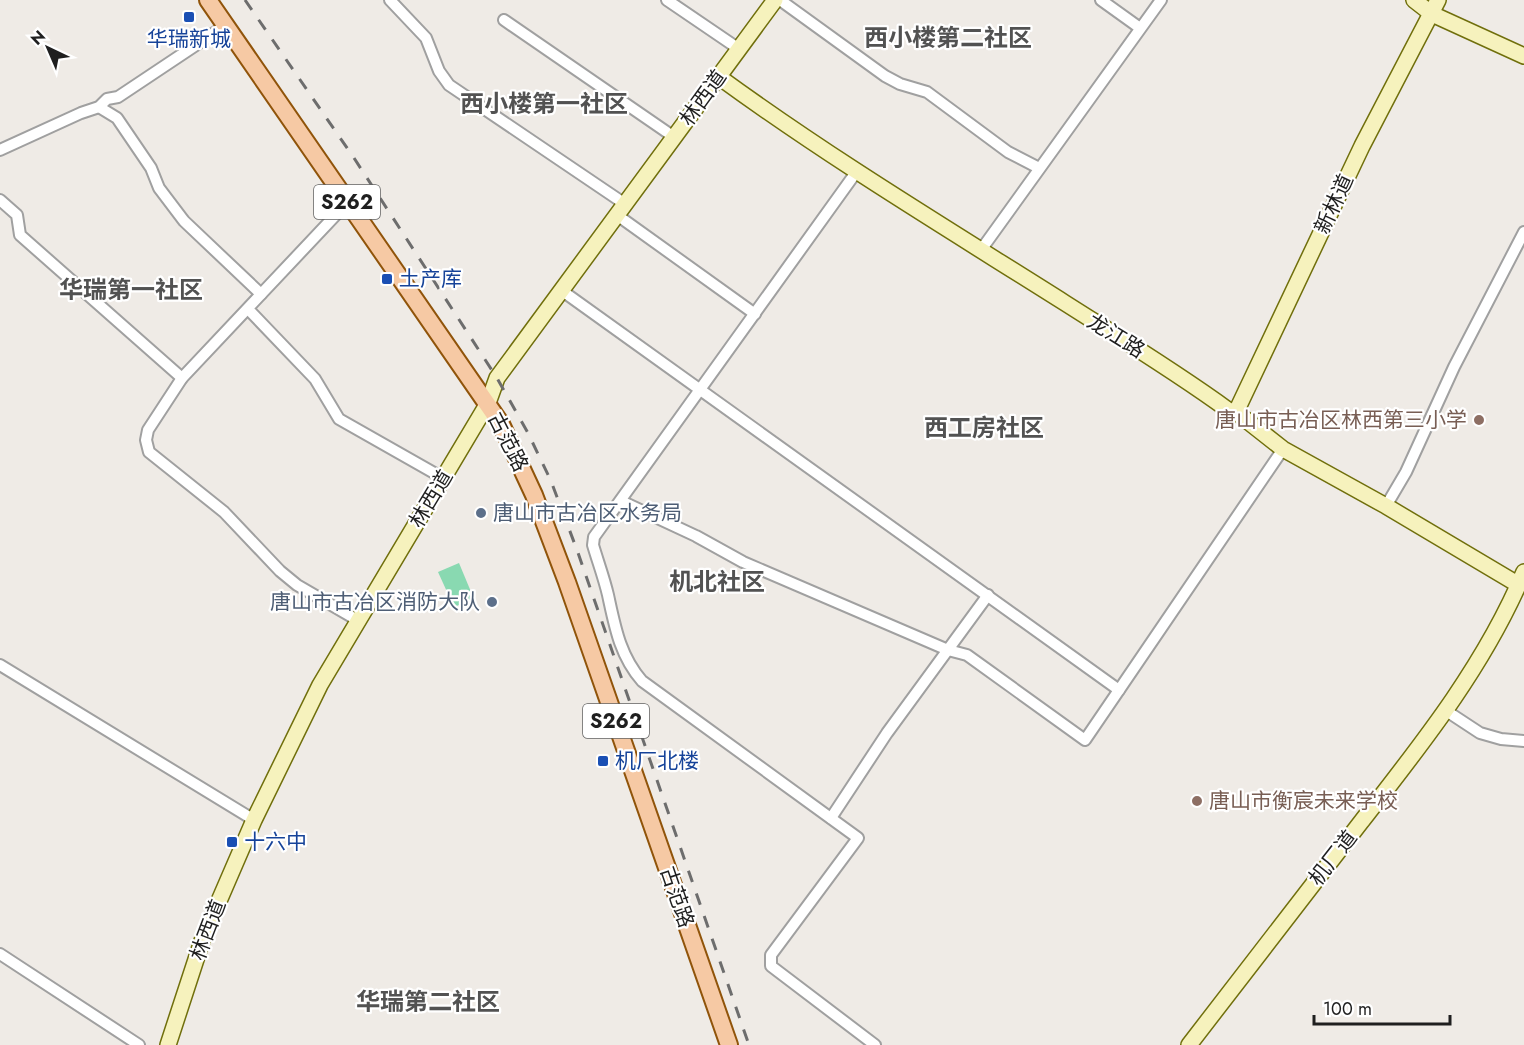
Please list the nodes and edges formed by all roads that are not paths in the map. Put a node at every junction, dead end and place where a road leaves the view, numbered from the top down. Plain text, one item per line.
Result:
1 (208, 0) edge
2 (390, 0) edge
3 (667, 0) edge
4 (776, 0) edge
5 (780, 0) edge
6 (1101, 0) edge
7 (1161, 0) edge
8 (1414, 0) edge
9 (1435, 7) edge
10 (504, 20) dead end
11 (226, 26) junction
12 (1140, 28) junction
13 (739, 49) junction
14 (1524, 56) edge
15 (718, 77) junction
16 (118, 97) junction
17 (99, 107) junction
18 (117, 118) junction
19 (674, 137) junction
20 (0, 150) edge
21 (1038, 168) junction
22 (857, 171) junction
23 (0, 200) edge
24 (347, 203) junction
25 (621, 210) junction
26 (1523, 238) edge
27 (981, 250) junction
28 (561, 290) junction
29 (261, 294) junction
30 (248, 309) junction
31 (755, 314) junction
32 (182, 378) junction
33 (700, 390) junction
34 (488, 403) junction
35 (1236, 412) junction
36 (1283, 449) junction
37 (444, 478) junction
38 (621, 501) junction
39 (1386, 506) junction
40 (1522, 582) edge
41 (988, 595) junction
42 (359, 621) junction
43 (948, 650) junction
44 (0, 665) edge
45 (1119, 690) junction
46 (1445, 711) junction
47 (1524, 741) edge
48 (831, 818) junction
49 (254, 820) junction
50 (0, 954) edge
51 (139, 1045) edge
52 (168, 1045) edge
53 (729, 1045) edge
54 (875, 1045) edge
55 (1189, 1045) edge

1 - 11 main road, 古范路 / S262
2 - 25 street
3 - 13 street
4 - 13 street, 林西道
5 - 21 street
6 - 12 street
7 - 12 street
8 - 9 street
9 - 14 street
9 - 35 street, 新林道
10 - 19 street
11 - 16 street
11 - 24 main road, 古范路 / S262
12 - 21 street
13 - 15 street, 林西道
15 - 19 street, 林西道
15 - 22 street, 龙江路
16 - 17 street
16 - 18 street
17 - 18 street
17 - 20 street
18 - 29 street
19 - 25 street, 林西道
21 - 27 street
22 - 27 street, 龙江路
22 - 31 street
23 - 32 street
24 - 29 street
24 - 34 main road, 古范路 / S262
25 - 28 street, 林西道
25 - 31 street
26 - 39 street
27 - 35 street, 龙江路
28 - 33 street
28 - 34 street, 林西道
29 - 30 street
30 - 32 street
30 - 37 street
31 - 33 street
32 - 42 street
33 - 38 street
33 - 41 street
34 - 37 street, 林西道
34 - 53 main road, 古范路 / S262
35 - 36 street, 龙江路
36 - 39 street, 龙江路
36 - 45 street
37 - 42 street, 林西道
38 - 43 street
38 - 48 street
39 - 40 street, 龙江路
40 - 46 street, 机厂道
41 - 43 street
41 - 45 street
42 - 49 street, 林西道
43 - 45 street
43 - 48 street
44 - 49 street
46 - 47 street
46 - 55 street, 机厂道
48 - 54 street
49 - 52 street, 林西道
50 - 51 street

